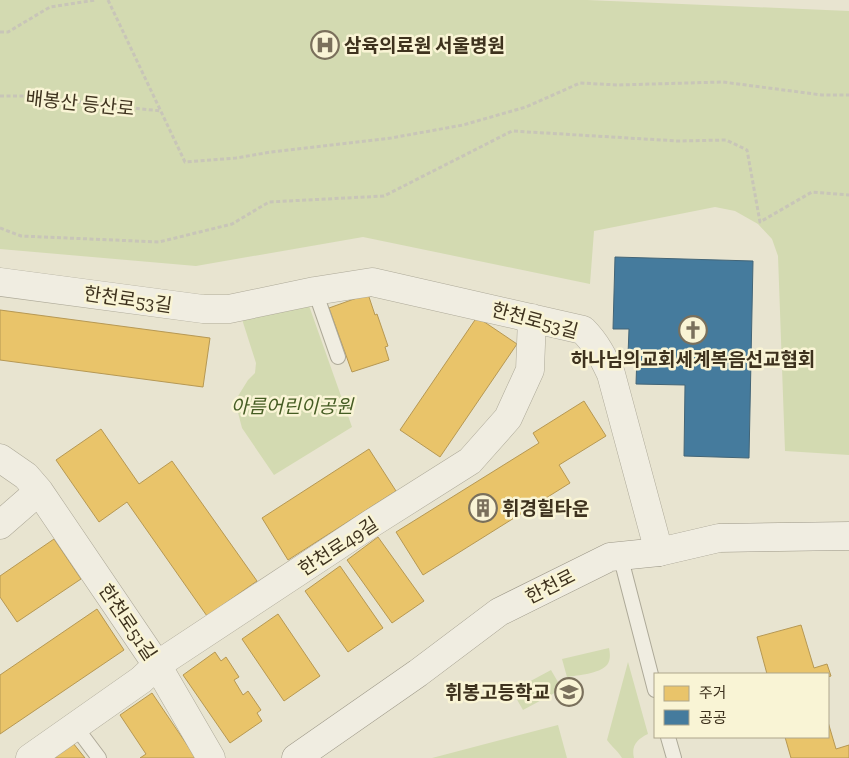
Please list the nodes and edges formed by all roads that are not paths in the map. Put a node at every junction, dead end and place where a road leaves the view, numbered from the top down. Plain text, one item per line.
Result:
1 (0, 282) edge
2 (315, 291) junction
3 (532, 318) junction
4 (338, 357) dead end
5 (0, 458) edge
6 (39, 491) junction
7 (0, 525) edge
8 (849, 536) edge
9 (658, 552) junction
10 (620, 555) junction
11 (157, 665) junction
12 (654, 686) edge
13 (75, 726) junction
14 (668, 738) edge
15 (30, 758) edge
16 (99, 758) edge
17 (211, 758) edge
18 (296, 758) edge
19 (674, 758) edge

1 - 2 street, 한천로53길
2 - 3 street, 한천로53길
2 - 4 lane
3 - 9 street, 한천로53길
3 - 11 street, 한천로49길
5 - 6 street, 한천로51길
6 - 7 street
6 - 11 street, 한천로51길
8 - 9 street, 한천로
9 - 10 street, 한천로
10 - 12 lane
10 - 18 street, 한천로
11 - 13 street, 한천로49길
11 - 17 street, 한천로51길
13 - 15 street, 한천로49길
13 - 16 lane
14 - 19 lane

